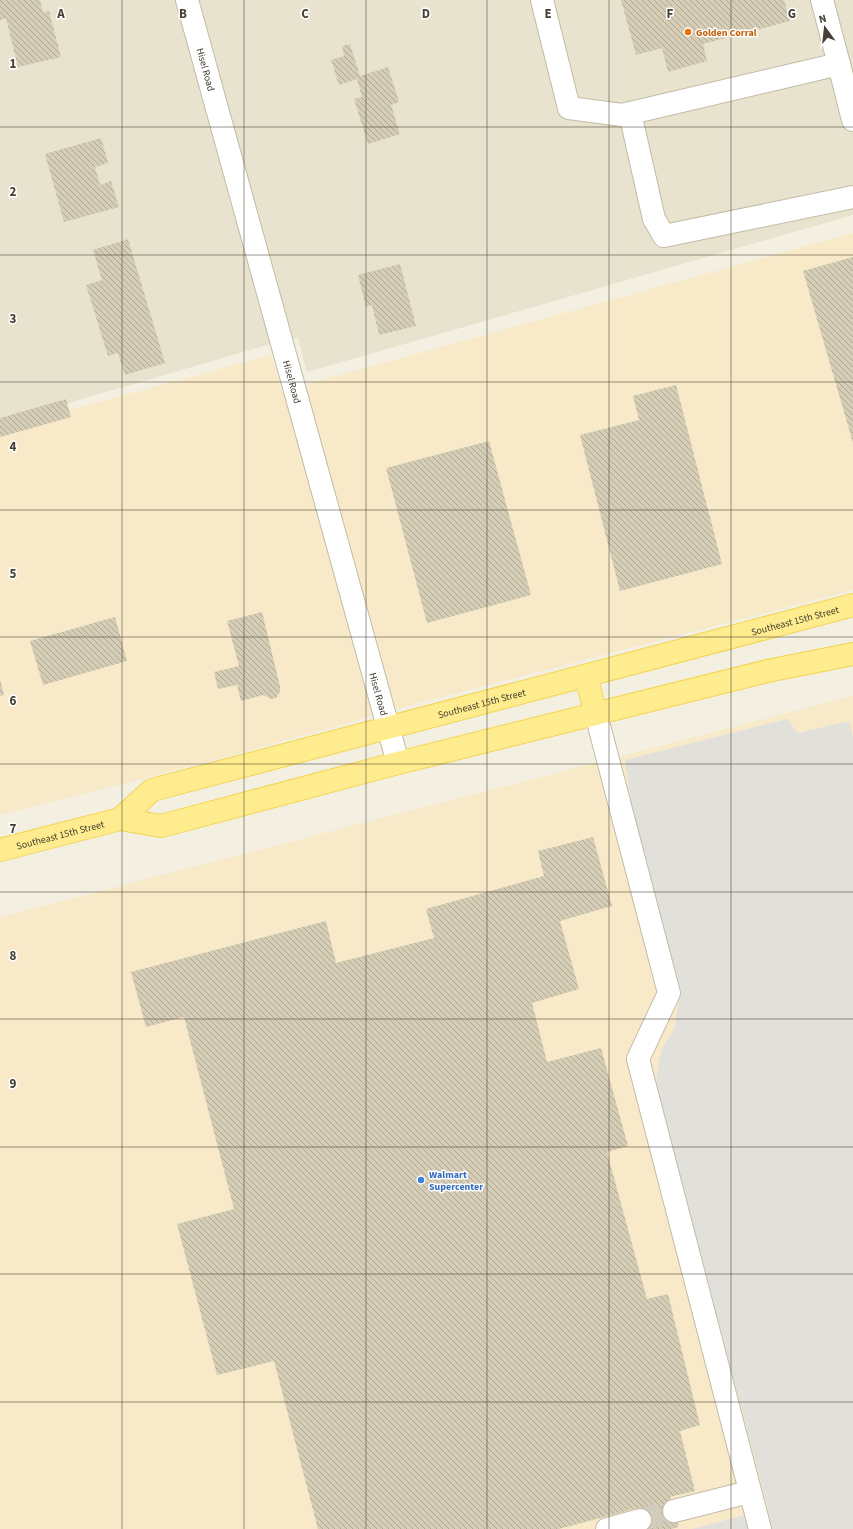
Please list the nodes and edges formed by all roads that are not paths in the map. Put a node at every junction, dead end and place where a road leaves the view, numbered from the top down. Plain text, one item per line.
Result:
1 (187, 0) edge
2 (542, 0) edge
3 (822, 0) edge
4 (840, 64) junction
5 (630, 113) junction
6 (853, 120) edge
7 (853, 196) edge
8 (853, 605) edge
9 (853, 654) edge
10 (586, 676) junction
11 (596, 714) junction
12 (387, 727) junction
13 (398, 763) junction
14 (120, 818) junction
15 (0, 850) edge
16 (749, 1492) junction
17 (674, 1511) tunnel mouth
18 (640, 1520) tunnel mouth
19 (607, 1529) edge
20 (760, 1529) edge

1 - 12 street, Hisel Road
2 - 5 street
3 - 4 street
4 - 5 street
4 - 6 street
5 - 7 street
8 - 10 main road, Southeast 15th Street
9 - 11 main road, Southeast 15th Street
10 - 11 main road
10 - 12 main road, Southeast 15th Street
11 - 13 main road, Southeast 15th Street
11 - 16 street
12 - 13 street, Hisel Road
12 - 14 main road, Southeast 15th Street
13 - 14 main road, Southeast 15th Street
14 - 15 main road, Southeast 15th Street
16 - 17 street
16 - 20 street
18 - 19 street

